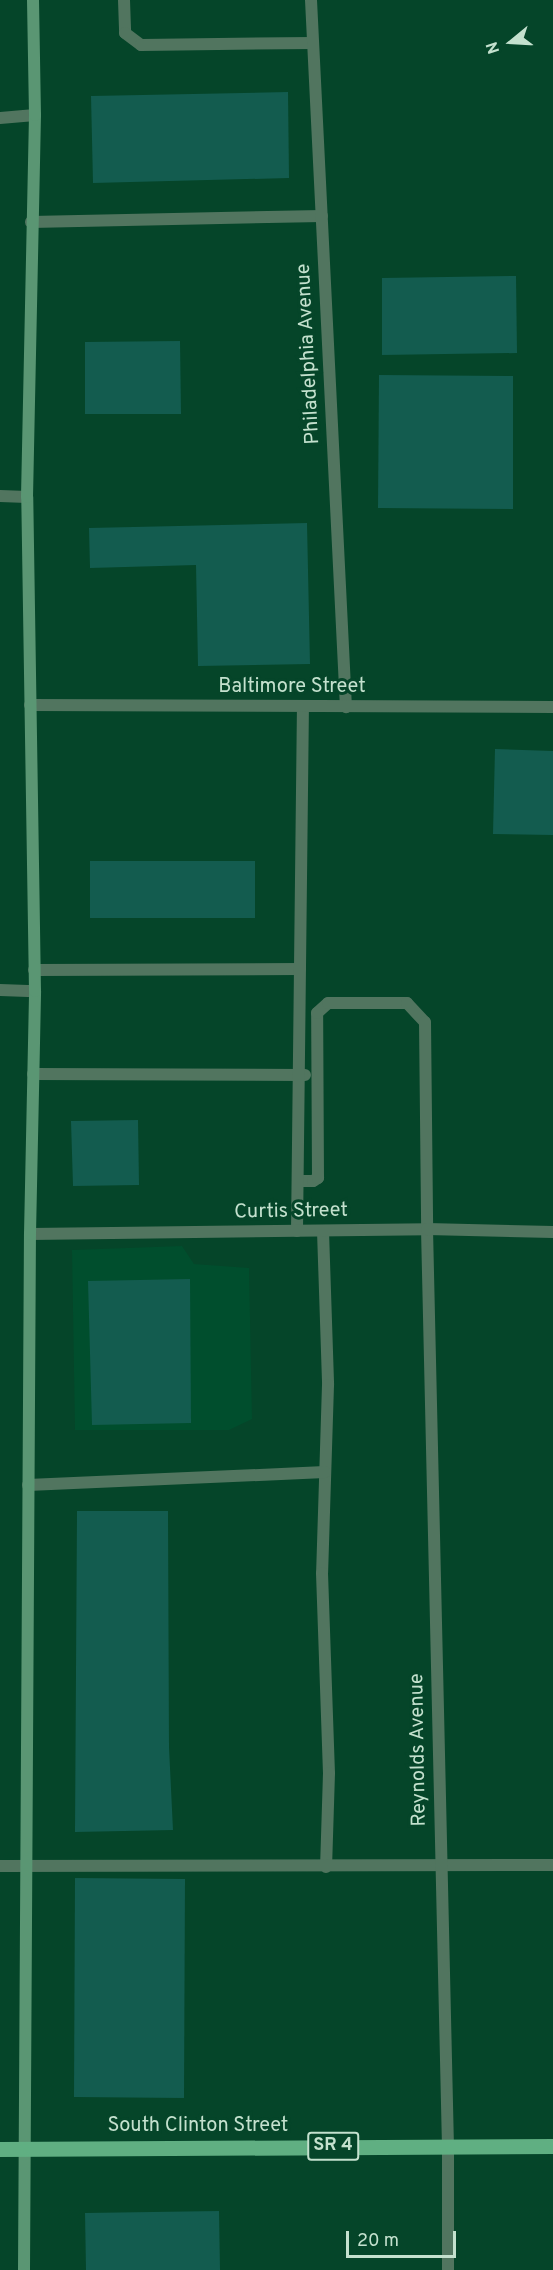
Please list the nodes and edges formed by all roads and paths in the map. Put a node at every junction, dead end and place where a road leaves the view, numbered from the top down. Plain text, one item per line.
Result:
1 (33, 0) edge
2 (124, 0) edge
3 (311, 0) edge
4 (313, 43) junction
5 (35, 115) junction
6 (0, 118) edge
7 (322, 216) junction
8 (31, 222) junction
9 (0, 496) edge
10 (27, 497) junction
11 (30, 705) junction
12 (303, 706) junction
13 (346, 707) junction
14 (553, 707) edge
15 (300, 969) junction
16 (34, 970) junction
17 (0, 990) edge
18 (35, 991) junction
19 (33, 1074) junction
20 (317, 1074) junction
21 (299, 1075) junction
22 (298, 1181) junction
23 (427, 1229) junction
24 (297, 1231) junction
25 (323, 1231) junction
26 (553, 1232) edge
27 (30, 1234) junction
28 (325, 1472) junction
29 (28, 1485) junction
30 (553, 1865) edge
31 (0, 1866) edge
32 (27, 1866) junction
33 (326, 1867) junction
34 (441, 1867) junction
35 (448, 2145) junction
36 (553, 2146) edge
37 (0, 2149) edge
38 (24, 2149) junction
39 (24, 2270) edge
40 (448, 2270) edge

1 - 5 street
2 - 4 street
3 - 4 street, Philadelphia Avenue
4 - 7 street, Philadelphia Avenue
5 - 6 street
5 - 8 street
7 - 8 street
7 - 13 street, Philadelphia Avenue
8 - 10 street
9 - 10 street
10 - 11 street
11 - 12 street, Baltimore Street
11 - 16 street
12 - 13 street, Baltimore Street
12 - 15 street
13 - 14 street, Baltimore Street
15 - 16 street
15 - 21 street
16 - 18 street
17 - 18 street
18 - 19 street
19 - 21 street
19 - 27 street
20 - 21 street
20 - 22 street, Reynolds Avenue
20 - 23 street, Reynolds Avenue
21 - 22 street
22 - 24 street
23 - 25 street, Curtis Street
23 - 26 street, Curtis Street
23 - 34 street, Reynolds Avenue
24 - 25 street, Curtis Street
24 - 27 street, Curtis Street
25 - 28 street
27 - 29 street
28 - 29 street
28 - 33 street
29 - 32 street
30 - 34 street
31 - 32 street
32 - 33 street
32 - 38 street
33 - 34 street
34 - 35 street, Reynolds Avenue
35 - 36 main road, South Clinton Street / SR 4
35 - 38 main road, South Clinton Street / SR 4
35 - 40 street, Reynolds Avenue
37 - 38 main road, SR 4
38 - 39 street

